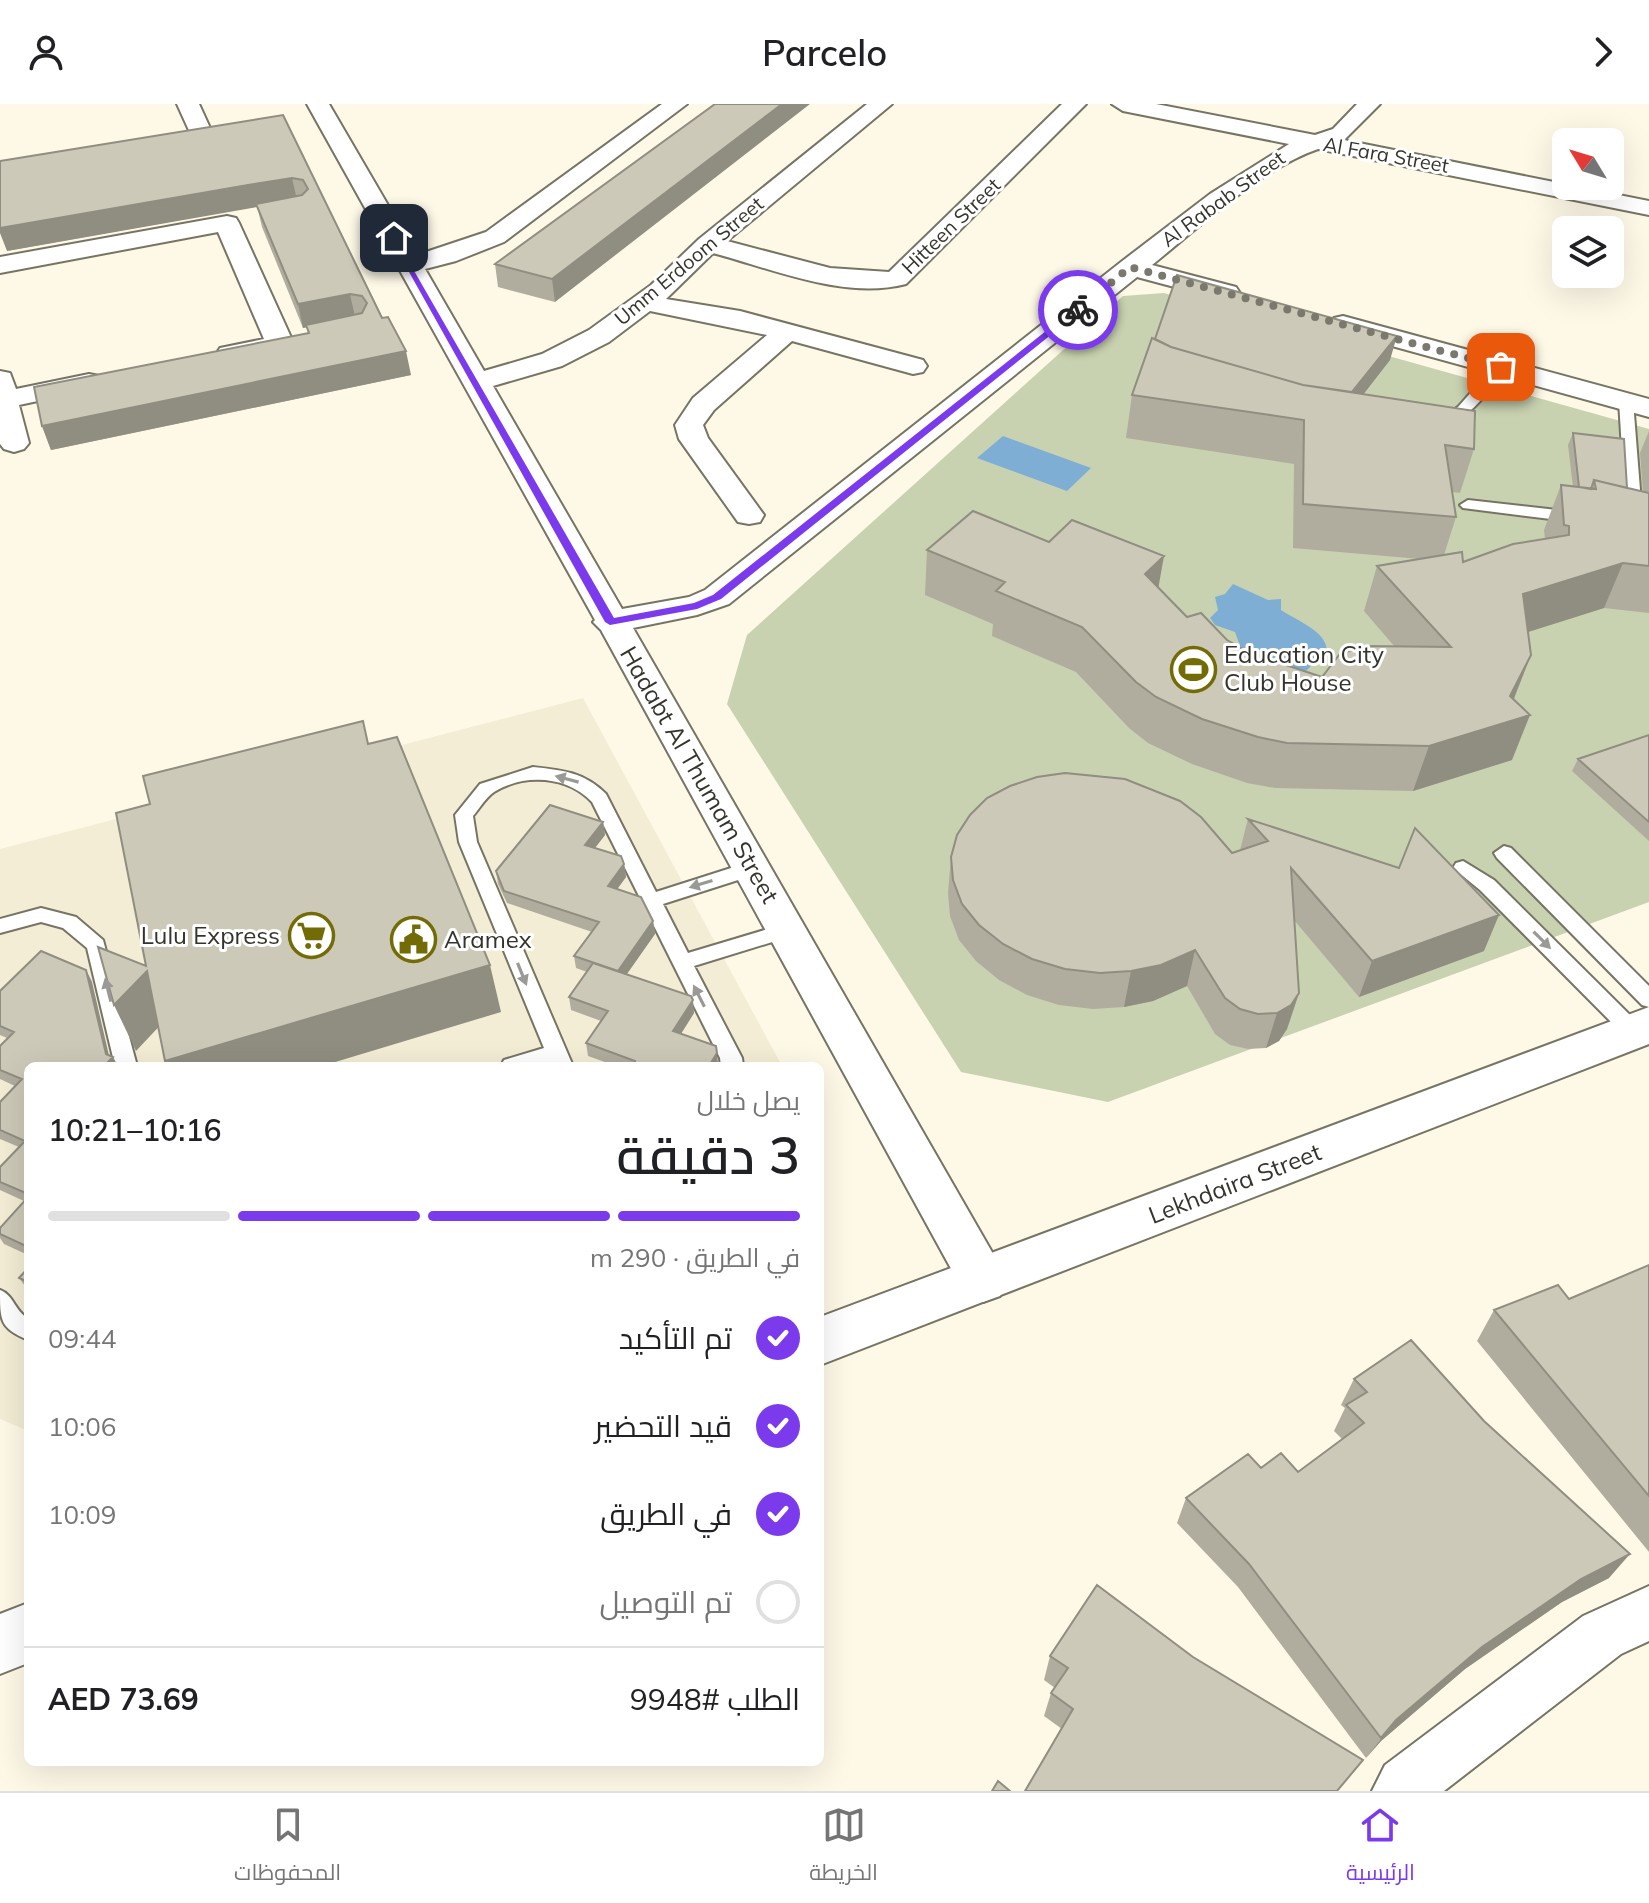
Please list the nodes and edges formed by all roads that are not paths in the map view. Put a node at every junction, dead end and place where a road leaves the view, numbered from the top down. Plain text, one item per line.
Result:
1 (188, 104) edge
2 (318, 104) edge
3 (676, 104) edge
4 (881, 104) edge
5 (1075, 104) edge
6 (1123, 104) edge
7 (1369, 104) edge
8 (230, 137) edge
9 (205, 141) junction
10 (1309, 142) junction
11 (142, 152) edge
12 (1649, 208) edge
13 (256, 218) edge
14 (227, 223) junction
15 (708, 244) junction
16 (0, 265) edge
17 (409, 265) junction
18 (1130, 267) junction
19 (653, 296) junction
20 (1249, 299) edge
21 (1323, 319) edge
22 (788, 331) junction
23 (310, 337) edge
24 (280, 344) junction
25 (203, 359) edge
26 (913, 366) dead end
27 (1501, 367) junction
28 (111, 378) edge
29 (477, 382) junction
30 (2, 389) edge
31 (1637, 404) edge
32 (1431, 428) edge
33 (14, 443) dead end
34 (1468, 505) dead end
35 (749, 515) dead end
36 (1585, 519) edge
37 (1625, 529) edge
38 (610, 622) junction
39 (1504, 853) dead end
40 (753, 868) junction
41 (1463, 868) dead end
42 (650, 901) junction
43 (0, 926) edge
44 (788, 930) junction
45 (682, 962) junction
46 (1644, 1018) edge
47 (558, 1059) edge
48 (125, 1062) edge
49 (732, 1062) edge
50 (983, 1281) junction
51 (0, 1300) edge
52 (24, 1327) edge
53 (824, 1340) edge
54 (1649, 1613) edge
55 (24, 1635) edge
56 (0, 1644) edge
57 (1401, 1791) edge

1 - 9 street
2 - 17 street, Hadabt Al Thumam Street
3 - 17 street
4 - 15 street, Umm Erdoom Street
5 - 15 street, Hitteen Street
6 - 10 street, Al Fara Street
7 - 10 street, Al Rabab Street
8 - 9 street
9 - 11 street
10 - 12 street, Al Fara Street
10 - 18 street, Al Rabab Street
13 - 14 street
14 - 16 street
14 - 24 street
15 - 19 street, Umm Erdoom Street
17 - 29 street, Hadabt Al Thumam Street
18 - 20 street
18 - 38 street, Al Rabab Street
19 - 22 street
19 - 29 street, Umm Erdoom Street
21 - 27 street
22 - 26 street
22 - 35 street
23 - 24 street
24 - 25 street
27 - 31 street
27 - 32 lane
28 - 30 street
29 - 38 street, Hadabt Al Thumam Street
30 - 33 street
31 - 37 lane
34 - 36 lane
38 - 40 street, Hadabt Al Thumam Street
39 - 46 lane
40 -> 42 lane
40 - 44 street, Hadabt Al Thumam Street
41 -> 46 lane
42 - 45 lane
42 -> 47 lane
48 -> 43 lane
44 - 45 lane
44 - 50 street, Hadabt Al Thumam Street
49 -> 45 lane
46 - 50 street, Lekhdaira Street
50 - 53 street, Lekhdaira Street
51 - 52 lane
54 - 57 street
55 - 56 street

